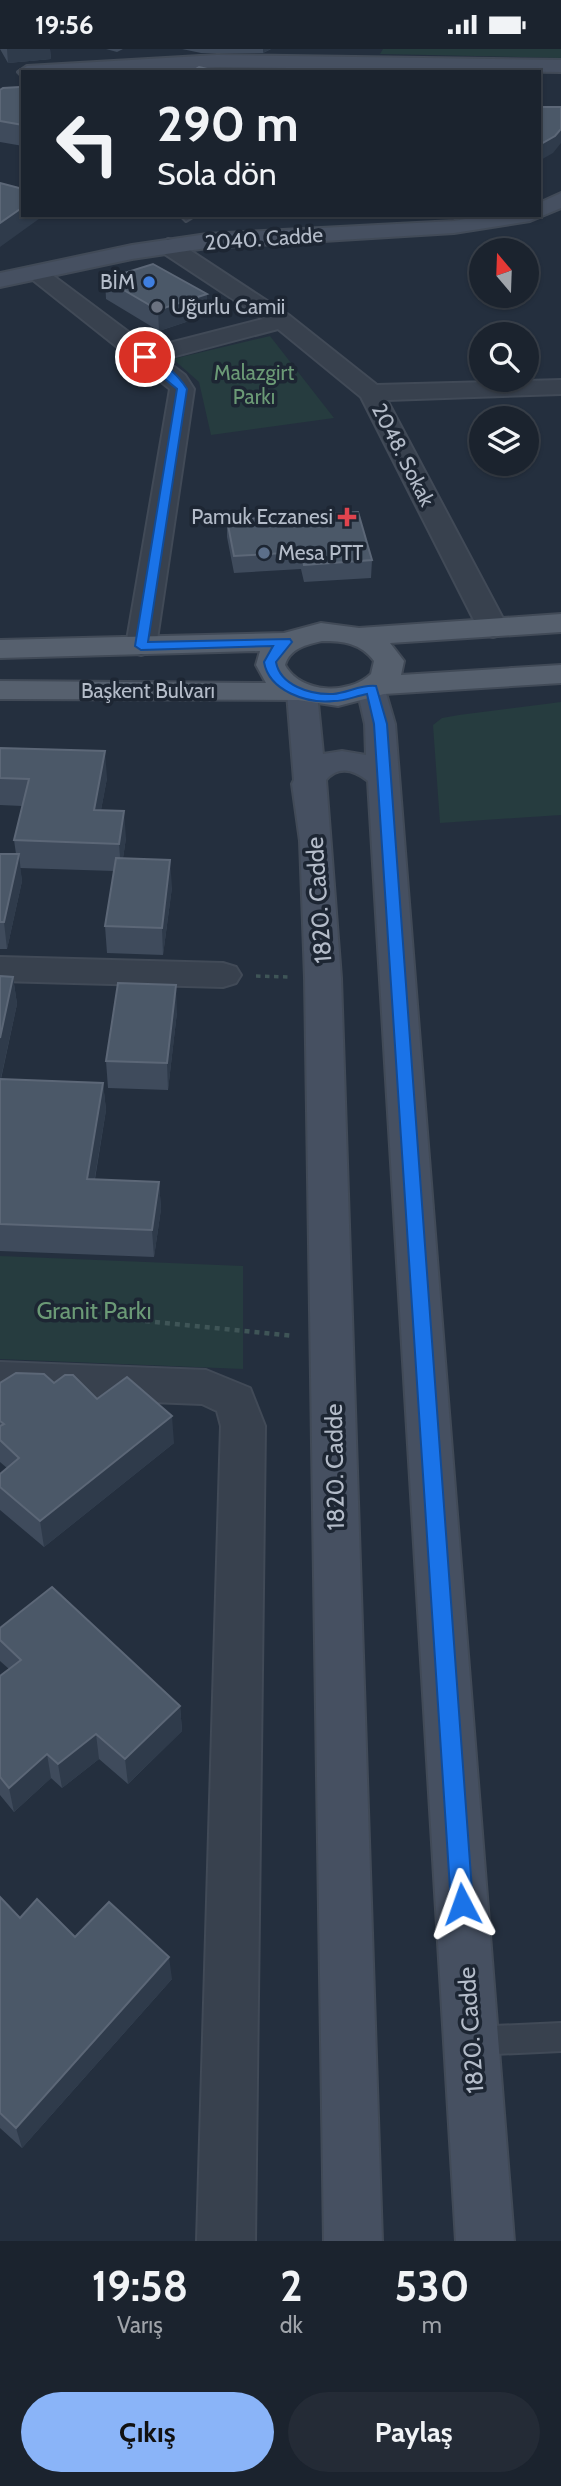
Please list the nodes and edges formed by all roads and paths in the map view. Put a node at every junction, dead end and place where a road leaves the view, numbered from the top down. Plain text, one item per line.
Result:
1 (337, 56) edge
2 (561, 66) edge
3 (101, 70) edge
4 (541, 76) edge
5 (561, 76) edge
6 (561, 199) edge
7 (541, 211) edge
8 (520, 217) edge
9 (168, 246) junction
10 (35, 273) junction
11 (0, 280) edge
12 (282, 321) junction
13 (145, 357) junction
14 (561, 387) edge
15 (371, 393) junction
16 (557, 623) edge
17 (493, 628) junction
18 (360, 636) junction
19 (286, 642) junction
20 (128, 646) junction
21 (0, 649) edge
22 (561, 672) edge
23 (375, 687) junction
24 (0, 690) edge
25 (107, 691) junction
26 (299, 692) junction
27 (384, 778) junction
28 (308, 784) junction
29 (0, 969) edge
30 (223, 975) joint
31 (323, 978) junction
32 (145, 1321) dead end
33 (273, 1336) dead end
34 (0, 1380) edge
35 (561, 2037) edge
36 (472, 2041) junction
37 (226, 2241) edge
38 (353, 2241) edge
39 (485, 2241) edge

1 - 2 main road
1 - 3 main road
4 - 5 main road
6 - 7 main road
8 - 9 main road, 2040. Cadde
9 - 10 main road, 2040. Cadde
9 - 12 street, 2048. Sokak
10 - 11 main road, 2040. Cadde
10 - 13 street
12 - 13 street
12 - 15 street, 2048. Sokak
13 - 20 street
14 - 15 street
15 - 17 street, 2048. Sokak
16 - 17 main road
16 - 22 main road
17 - 18 main road
18 - 19 main road, Başkent Bulvarı
18 - 23 main road
19 - 20 main road, Başkent Bulvarı
19 - 26 main road
20 - 21 main road, Başkent Bulvarı
20 - 25 main road
22 - 23 main road
23 - 26 main road, Başkent Bulvarı
23 - 27 main road, 1820. Cadde
24 - 25 main road, Başkent Bulvarı
25 - 26 main road, Başkent Bulvarı
26 - 28 main road, 1820. Cadde
27 - 28 main road
27 - 36 main road, 1820. Cadde
28 - 31 main road, 1820. Cadde
29 - 30 street
30 - 31 path
31 - 38 main road, 1820. Cadde
32 - 33 path
34 - 37 street
35 - 36 lane
36 - 39 main road, 1820. Cadde

